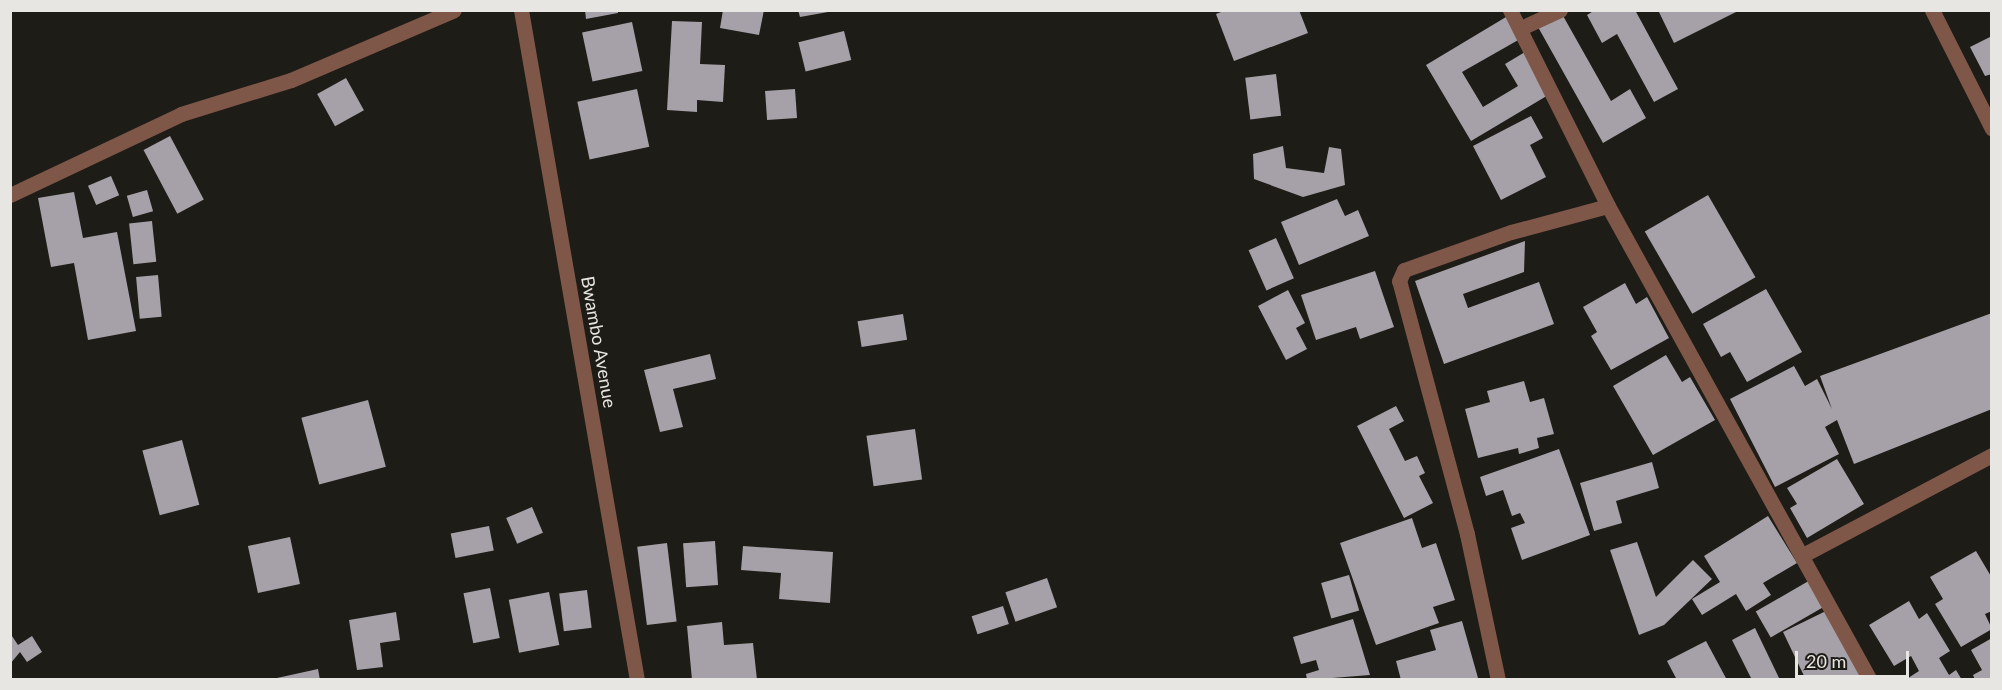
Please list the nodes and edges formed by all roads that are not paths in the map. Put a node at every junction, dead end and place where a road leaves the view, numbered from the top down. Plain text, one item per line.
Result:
1 (454, 10) edge
2 (521, 10) edge
3 (1510, 10) edge
4 (1560, 10) edge
5 (1932, 10) edge
6 (1521, 28) junction
7 (1992, 129) edge
8 (10, 195) edge
9 (1608, 206) junction
10 (1992, 455) edge
11 (1803, 555) junction
12 (637, 680) edge
13 (1498, 680) edge
14 (1870, 680) edge

1 - 8 street
2 - 12 street, Bwambo Avenue
3 - 6 street
4 - 6 street
5 - 7 street
6 - 9 street
9 - 11 street
9 - 13 street
10 - 11 street
11 - 14 street

